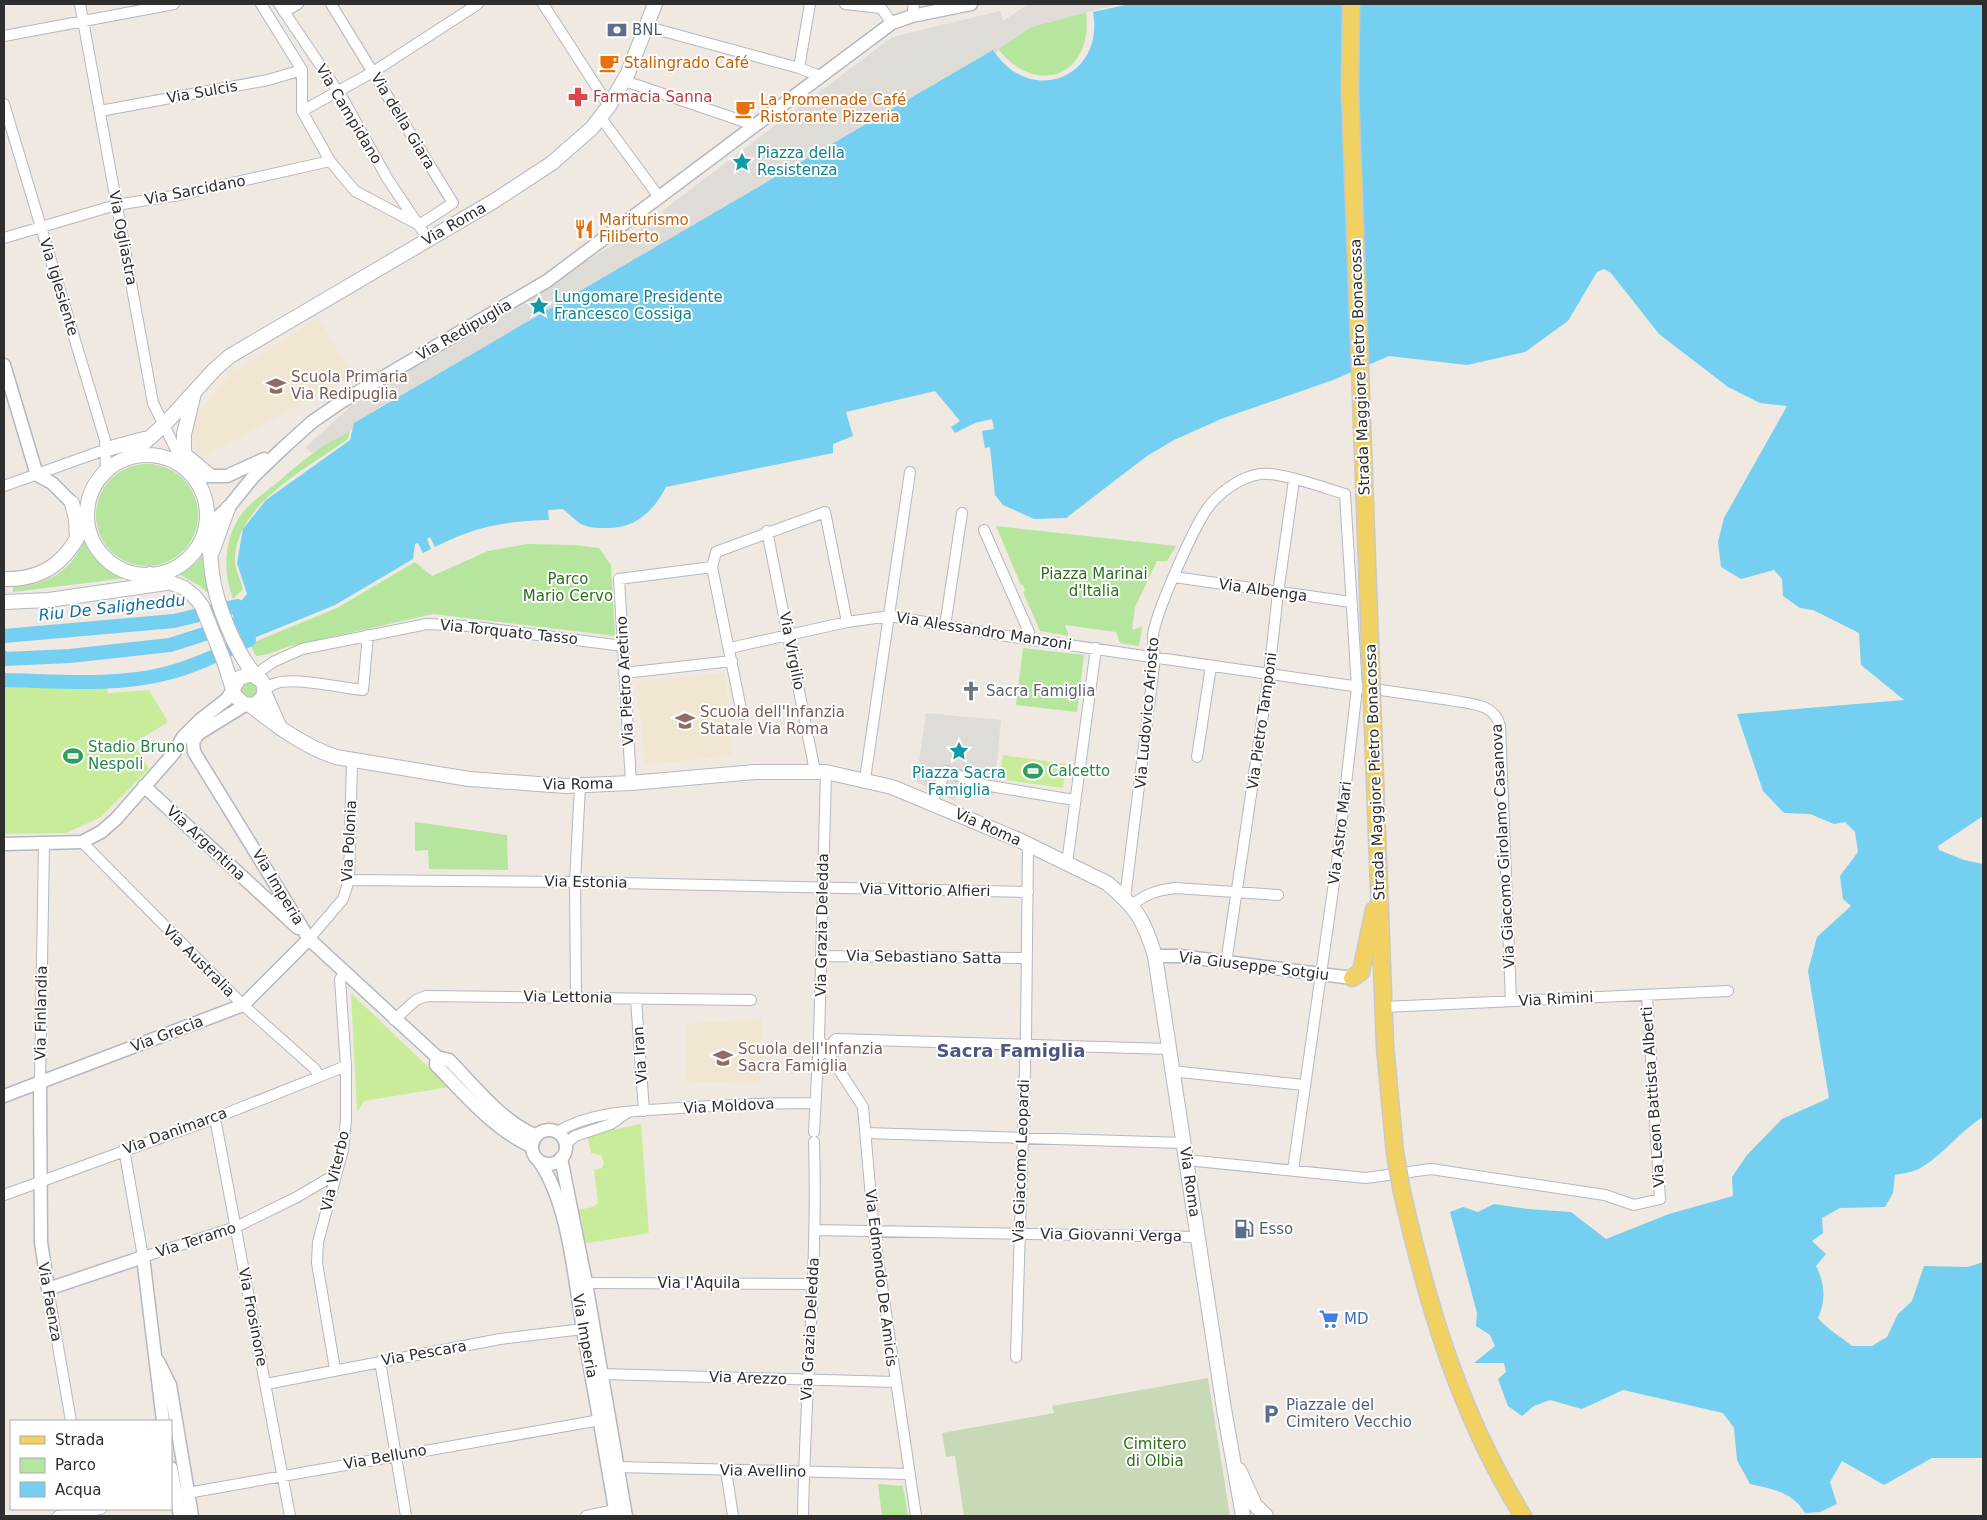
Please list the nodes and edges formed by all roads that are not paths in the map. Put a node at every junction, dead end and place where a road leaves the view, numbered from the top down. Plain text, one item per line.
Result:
1 (80, 4) edge
2 (174, 4) edge
3 (261, 4) edge
4 (298, 4) edge
5 (331, 4) edge
6 (478, 4) edge
7 (543, 4) edge
8 (655, 4) edge
9 (810, 4) edge
10 (845, 4) edge
11 (971, 4) edge
12 (1351, 4) edge
13 (282, 8) edge
14 (913, 10) edge
15 (83, 20) junction
16 (892, 23) junction
17 (648, 27) junction
18 (4, 36) edge
19 (799, 68) junction
20 (302, 70) junction
21 (373, 72) junction
22 (820, 76) junction
23 (625, 81) junction
24 (338, 92) junction
25 (4, 104) edge
26 (100, 111) junction
27 (302, 111) junction
28 (605, 112) junction
29 (754, 125) junction
30 (330, 161) junction
31 (660, 197) junction
32 (116, 205) junction
33 (419, 225) junction
34 (40, 227) junction
35 (4, 238) edge
36 (428, 240) junction
37 (4, 365) edge
38 (195, 390) junction
39 (164, 425) junction
40 (148, 438) junction
41 (107, 449) junction
42 (282, 449) junction
43 (126, 459) junction
44 (187, 466) junction
45 (106, 471) junction
46 (910, 472) dead end
47 (37, 475) junction
48 (209, 475) junction
49 (1294, 480) junction
50 (4, 486) edge
51 (1345, 494) joint
52 (72, 503) junction
53 (228, 508) junction
54 (962, 513) dead end
55 (87, 519) junction
56 (206, 527) junction
57 (984, 530) dead end
58 (767, 532) junction
59 (77, 541) junction
60 (211, 555) junction
61 (712, 567) junction
62 (150, 574) junction
63 (1174, 577) junction
64 (4, 579) edge
65 (167, 583) junction
66 (138, 585) junction
67 (1278, 592) junction
68 (4, 602) edge
69 (1351, 602) junction
70 (890, 616) junction
71 (848, 622) junction
72 (945, 626) junction
73 (368, 634) junction
74 (789, 634) junction
75 (1029, 639) junction
76 (623, 646) junction
77 (730, 648) junction
78 (1096, 648) junction
79 (1155, 658) junction
80 (732, 661) junction
81 (1211, 666) junction
82 (624, 672) junction
83 (1269, 674) junction
84 (255, 676) junction
85 (1356, 688) junction
86 (234, 689) junction
87 (264, 692) junction
88 (248, 705) junction
89 (742, 714) dead end
90 (280, 729) junction
91 (194, 752) junction
92 (174, 753) junction
93 (1197, 757) dead end
94 (352, 761) junction
95 (821, 772) junction
96 (865, 779) junction
97 (631, 783) junction
98 (144, 786) junction
99 (580, 786) junction
100 (1074, 800) junction
101 (931, 803) junction
102 (82, 842) junction
103 (4, 844) edge
104 (44, 844) junction
105 (1028, 845) junction
106 (1067, 863) junction
107 (349, 880) junction
108 (575, 882) junction
109 (1379, 884) junction
110 (822, 888) junction
111 (279, 889) junction
112 (1238, 891) junction
113 (1028, 892) junction
114 (1278, 895) dead end
115 (267, 900) junction
116 (1128, 902) junction
117 (309, 939) junction
118 (821, 956) junction
119 (1155, 956) junction
120 (1026, 958) junction
121 (1226, 963) junction
122 (345, 974) junction
123 (1321, 975) junction
124 (1352, 978) joint
125 (1728, 991) dead end
126 (1647, 994) junction
127 (576, 997) junction
128 (636, 998) junction
129 (750, 1000) dead end
130 (1511, 1001) junction
131 (243, 1005) junction
132 (1384, 1007) junction
133 (394, 1020) junction
134 (1026, 1044) junction
135 (826, 1049) junction
136 (1169, 1049) junction
137 (346, 1066) junction
138 (1171, 1071) junction
139 (318, 1075) junction
140 (40, 1083) junction
141 (1304, 1085) junction
142 (4, 1096) edge
143 (814, 1103) junction
144 (644, 1111) junction
145 (628, 1112) junction
146 (215, 1118) junction
147 (557, 1132) junction
148 (865, 1133) junction
149 (1021, 1138) junction
150 (533, 1141) junction
151 (1184, 1142) junction
152 (566, 1144) junction
153 (124, 1149) junction
154 (561, 1158) junction
155 (1186, 1160) junction
156 (539, 1161) junction
157 (1293, 1170) junction
158 (336, 1174) junction
159 (39, 1182) junction
160 (4, 1195) edge
161 (236, 1227) junction
162 (816, 1230) junction
163 (874, 1232) junction
164 (1019, 1233) junction
165 (1198, 1237) junction
166 (143, 1257) junction
167 (586, 1283) junction
168 (812, 1284) junction
169 (48, 1289) junction
170 (583, 1329) junction
171 (155, 1354) junction
172 (1016, 1357) dead end
173 (380, 1361) junction
174 (335, 1369) junction
175 (602, 1374) junction
176 (807, 1380) junction
177 (895, 1382) junction
178 (266, 1384) junction
179 (71, 1420) edge
180 (164, 1420) edge
181 (600, 1420) junction
182 (395, 1455) junction
183 (1232, 1456) junction
184 (617, 1467) junction
185 (726, 1471) junction
186 (172, 1472) edge
187 (804, 1472) junction
188 (908, 1474) junction
189 (283, 1476) junction
190 (178, 1495) edge
191 (87, 1512) edge
192 (619, 1514) edge
193 (58, 1516) edge
194 (180, 1516) edge
195 (192, 1516) edge
196 (290, 1516) edge
197 (406, 1516) edge
198 (586, 1516) edge
199 (733, 1516) edge
200 (803, 1516) edge
201 (916, 1516) edge
202 (1243, 1516) edge
203 (1266, 1516) edge
204 (1522, 1516) edge

1 - 15 street, Via Ogliastra
2 - 15 street
3 - 20 street, Via Campidano
4 - 13 street
5 - 21 street, Via della Giara
6 - 21 street
7 - 28 street
8 - 17 main road, Via Roma
9 - 19 street
10 - 16 street
11 - 14 street, Via Redipuglia
12 - 109 main road, Strada Maggiore Pietro Bonacossa, bridge
13 - 24 street, Via Campidano
14 - 16 street, Via Redipuglia
15 - 18 street
15 - 26 street, Via Ogliastra
16 - 22 street, Via Redipuglia
17 - 19 street
17 - 23 main road, Via Roma
19 - 22 street
20 - 26 street, Via Sulcis
20 - 27 street, Via Campidano
21 - 24 street
21 - 33 street, Via della Giara
22 - 29 street, Via Redipuglia
23 - 28 main road, Via Roma
23 - 29 street
24 - 27 street
24 - 33 street, Via Campidano
25 - 34 street, Via Iglesiente
26 - 32 street, Via Ogliastra
27 - 30 street, Via Campidano
28 - 31 street
28 - 36 main road, Via Roma
29 - 31 street, Via Redipuglia
30 - 32 street, Via Sarcidano
30 - 33 street, Via Campidano
31 - 42 street, Via Redipuglia
32 - 34 street, Via Sarcidano
32 - 39 street, Via Ogliastra
33 - 36 street, Via Campidano
34 - 35 street, Via Sarcidano
34 - 41 street, Via Iglesiente
36 - 38 main road, Via Roma
37 - 47 street
38 - 39 main road, Via Roma
38 - 44 main road
39 - 40 main road, Via Roma
39 - 44 street, Via Ogliastra
40 - 41 main road
40 - 43 main road, Via Roma
41 - 45 street, Via Iglesiente
41 - 47 street
42 - 48 street, Via Redipuglia
42 - 53 street, Via Redipuglia
43 - 44 main road
43 - 45 main road
44 - 48 main road
44 - 48 street, Via Redipuglia
44 - 56 main road
45 - 55 main road
46 - 70 street
47 - 50 street
47 - 52 street
49 - 51 street, Via Ludovico Ariosto
49 - 63 street, Via Ludovico Ariosto
49 - 67 street, Via Pietro Tamponi
51 - 69 street, Via Astro Mari
52 - 55 main road
52 - 59 main road
53 - 56 street, Via Redipuglia
53 - 60 main road
54 - 72 street
55 - 59 main road
55 - 62 main road
56 - 60 main road
56 - 62 main road
57 - 75 street
58 - 61 street
58 - 71 street
58 - 74 street, Via Virgilio
59 - 64 main road
60 - 84 main road
61 - 76 street, Via Pietro Aretino
61 - 77 street
62 - 65 main road
62 - 66 main road
63 - 67 street, Via Albenga
63 - 79 street, Via Ludovico Ariosto
65 - 66 main road
65 - 86 main road
66 - 68 main road
67 - 69 street, Via Albenga
67 - 83 street, Via Pietro Tamponi
69 - 85 street, Via Astro Mari
70 - 71 street, Via Alessandro Manzoni
70 - 72 street, Via Alessandro Manzoni
70 - 96 street
71 - 74 street, Via Alessandro Manzoni
72 - 75 street, Via Alessandro Manzoni
73 - 76 street, Via Torquato Tasso
73 - 84 street, Via Torquato Tasso
73 - 87 street
74 - 77 street, Via Alessandro Manzoni
74 - 95 street, Via Virgilio
75 - 78 street, Via Alessandro Manzoni
76 - 82 street, Via Pietro Aretino
77 - 80 street
78 - 79 street, Via Alessandro Manzoni
78 - 100 street
79 - 81 street, Via Alessandro Manzoni
79 - 116 street, Via Ludovico Ariosto
80 - 82 street
80 - 89 street
81 - 83 street, Via Alessandro Manzoni
81 - 93 street
82 - 97 street, Via Pietro Aretino
83 - 85 street, Via Alessandro Manzoni
83 - 112 street, Via Pietro Tamponi
84 - 86 main road
84 - 87 main road
85 - 123 street, Via Astro Mari
85 - 130 street, Via Giacomo Girolamo Casanova
86 - 88 main road
86 - 92 street
87 - 88 main road
87 - 90 main road
88 - 90 main road, Via Roma
88 - 91 street
90 - 94 main road, Via Roma
91 - 92 street
91 - 111 street, Via Imperia
92 - 98 street
94 - 99 main road, Via Roma
94 - 107 street, Via Polonia
95 - 96 main road, Via Roma
95 - 97 main road, Via Roma
95 - 110 street, Via Grazia Deledda
96 - 101 main road, Via Roma
97 - 99 main road, Via Roma
98 - 102 street
98 - 115 street, Via Argentina
99 - 108 street
100 - 101 street
100 - 106 street
101 - 105 main road, Via Roma
102 - 104 street
102 - 131 street, Via Australia
103 - 104 street
104 - 140 street, Via Finlandia
105 - 106 main road, Via Roma
105 - 113 street, Via Giacomo Leopardi
106 - 116 main road, Via Roma
107 - 108 street, Via Estonia
107 - 117 street, Via Polonia
108 - 110 street, Via Estonia
108 - 127 street
109 - 124 main road
109 - 132 main road, Strada Maggiore Pietro Bonacossa
110 - 113 street, Via Vittorio Alfieri
110 - 118 street, Via Grazia Deledda
111 - 115 street
111 - 117 street, Via Imperia
112 - 114 street
112 - 116 street
112 - 121 street, Via Pietro Tamponi
113 - 120 street, Via Giacomo Leopardi
115 - 117 street, Via Argentina
116 - 119 main road, Via Roma
117 - 122 street, Via Imperia
117 - 131 street, Via Grecia
118 - 120 street, Via Sebastiano Satta
118 - 135 street, Via Grazia Deledda
119 - 121 street, Via Giuseppe Sotgiu
119 - 136 main road, Via Roma
120 - 134 street, Via Giacomo Leopardi
121 - 123 street, Via Giuseppe Sotgiu
122 - 133 street, Via Imperia
122 - 137 street, Via Viterbo
123 - 124 street, Via Giuseppe Sotgiu
123 - 141 street, Via Astro Mari
125 - 126 street, Via Rimini
126 - 130 street, Via Rimini
126 - 157 street, Via Leon Battista Alberti
127 - 128 street, Via Lettonia
127 - 133 street, Via Lettonia
128 - 129 street, Via Lettonia
128 - 144 street, Via Iran
130 - 132 street, Via Rimini
131 - 139 street, Via Australia
131 - 140 street, Via Grecia
132 - 204 main road, Strada Maggiore Pietro Bonacossa, bridge
133 - 150 street, Via Imperia
134 - 135 street
134 - 136 street
134 - 149 street, Via Giacomo Leopardi
135 - 143 street, Via Grazia Deledda
135 - 148 street, Via Edmondo De Amicis
136 - 138 main road, Via Roma
137 - 139 street, Via Danimarca
137 - 158 street, Via Viterbo
138 - 141 street
138 - 151 main road, Via Roma
139 - 146 street, Via Danimarca
140 - 142 street, Via Grecia
140 - 159 street, Via Finlandia
141 - 157 street, Via Astro Mari
143 - 144 street, Via Moldova
143 - 162 street, Via Grazia Deledda
144 - 145 street
145 - 147 street
145 - 152 street
146 - 153 street, Via Danimarca
146 - 161 street, Via Frosinone
147 - 150 street
147 - 152 street
148 - 149 street
148 - 163 street, Via Edmondo De Amicis
149 - 151 street
149 - 164 street, Via Giacomo Leopardi
150 - 156 street
151 - 155 main road, Via Roma
152 - 154 street
153 - 159 street, Via Danimarca
153 - 166 street
154 - 156 street
154 - 167 street, Via Imperia
155 - 157 street
155 - 165 main road, Via Roma
156 - 170 street, Via Imperia
158 - 161 street, Via Teramo
158 - 174 street, Via Viterbo
159 - 160 street, Via Danimarca
159 - 169 street, Via Faenza
161 - 166 street, Via Teramo
161 - 178 street, Via Frosinone
162 - 163 street, Via Giovanni Verga
162 - 168 street, Via Grazia Deledda
163 - 164 street, Via Giovanni Verga
163 - 177 street, Via Edmondo De Amicis
164 - 165 street, Via Giovanni Verga
164 - 172 street, Via Giacomo Leopardi
165 - 183 main road, Via Roma
166 - 169 street, Via Teramo
166 - 171 street
167 - 168 street, Via l'Aquila
167 - 175 street, Via Imperia
168 - 176 street, Via Grazia Deledda
169 - 179 street, Via Faenza
170 - 173 street, Via Pescara
170 - 181 street, Via Imperia
171 - 180 street
171 - 190 street
173 - 174 street, Via Pescara
173 - 182 street
174 - 178 street, Via Pescara
175 - 176 street, Via Arezzo
175 - 184 street, Via Imperia
176 - 177 street, Via Arezzo
176 - 187 street, Via Grazia Deledda
177 - 188 street, Via Edmondo De Amicis
178 - 189 street, Via Frosinone
181 - 182 street, Via Belluno
181 - 192 street, Via Imperia
182 - 189 street, Via Belluno
182 - 197 street
183 - 202 main road, Via Roma
183 - 203 main road
184 - 185 street, Via Avellino
184 - 192 street, Via Imperia
185 - 187 street, Via Avellino
185 - 199 street
186 - 190 street
187 - 188 street, Via Avellino
187 - 200 street, Via Grazia Deledda
188 - 201 street, Via Edmondo De Amicis
189 - 190 street, Via Belluno
189 - 196 street, Via Frosinone
190 - 194 street
190 - 195 street
191 - 193 street
192 - 198 street

